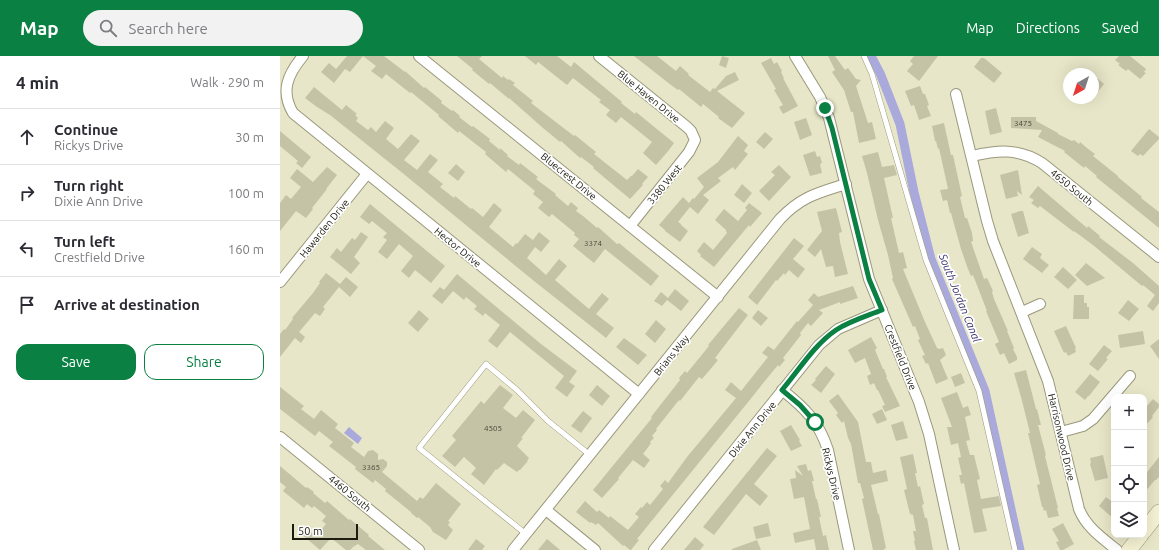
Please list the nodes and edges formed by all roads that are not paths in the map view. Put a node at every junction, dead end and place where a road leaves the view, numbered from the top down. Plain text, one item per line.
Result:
1 (303, 56) edge
2 (419, 56) edge
3 (599, 56) edge
4 (795, 56) edge
5 (864, 56) edge
6 (956, 94) dead end
7 (695, 140) joint
8 (972, 156) junction
9 (367, 174) junction
10 (846, 184) junction
11 (630, 226) junction
12 (1159, 257) edge
13 (280, 282) edge
14 (718, 297) junction
15 (1040, 304) dead end
16 (882, 310) junction
17 (1022, 312) junction
18 (1130, 376) dead end
19 (782, 390) junction
20 (639, 394) junction
21 (1061, 432) junction
22 (280, 437) edge
23 (590, 455) junction
24 (546, 510) junction
25 (1159, 512) edge
26 (1147, 527) edge
27 (526, 534) junction
28 (1139, 538) edge
29 (419, 550) edge
30 (514, 550) edge
31 (595, 550) edge
32 (654, 550) edge
33 (849, 550) edge
34 (954, 550) edge
35 (1015, 550) edge
36 (1117, 550) edge
37 (1129, 550) edge

1 - 9 street, Hector Drive
2 - 11 street, Bluecrest Drive
3 - 7 street, Blue Haven Drive
4 - 10 street, Crestfield Drive
5 - 35 lane
6 - 8 street, Harrisonwood Drive
7 - 11 street, 3380 West
8 - 12 street, 4650 South
8 - 17 street, Harrisonwood Drive
9 - 13 street, Hawarden Drive
9 - 20 street, Hector Drive
10 - 14 street, Brians Way
10 - 16 street, Crestfield Drive
11 - 14 street, Bluecrest Drive
14 - 20 street, Brians Way
15 - 17 street
16 - 19 street, Dixie Ann Drive
16 - 34 street, Crestfield Drive
17 - 21 street, Harrisonwood Drive
18 - 21 street
19 - 32 street, Dixie Ann Drive
19 - 33 street, Rickys Drive
20 - 23 street, Brians Way
21 - 36 street, Harrisonwood Drive
22 - 29 street, 4460 South
23 - 24 street, Brians Way
23 - 27 lane
24 - 27 street, Brians Way
24 - 31 street
25 - 26 street
27 - 30 street, Brians Way
28 - 37 street

